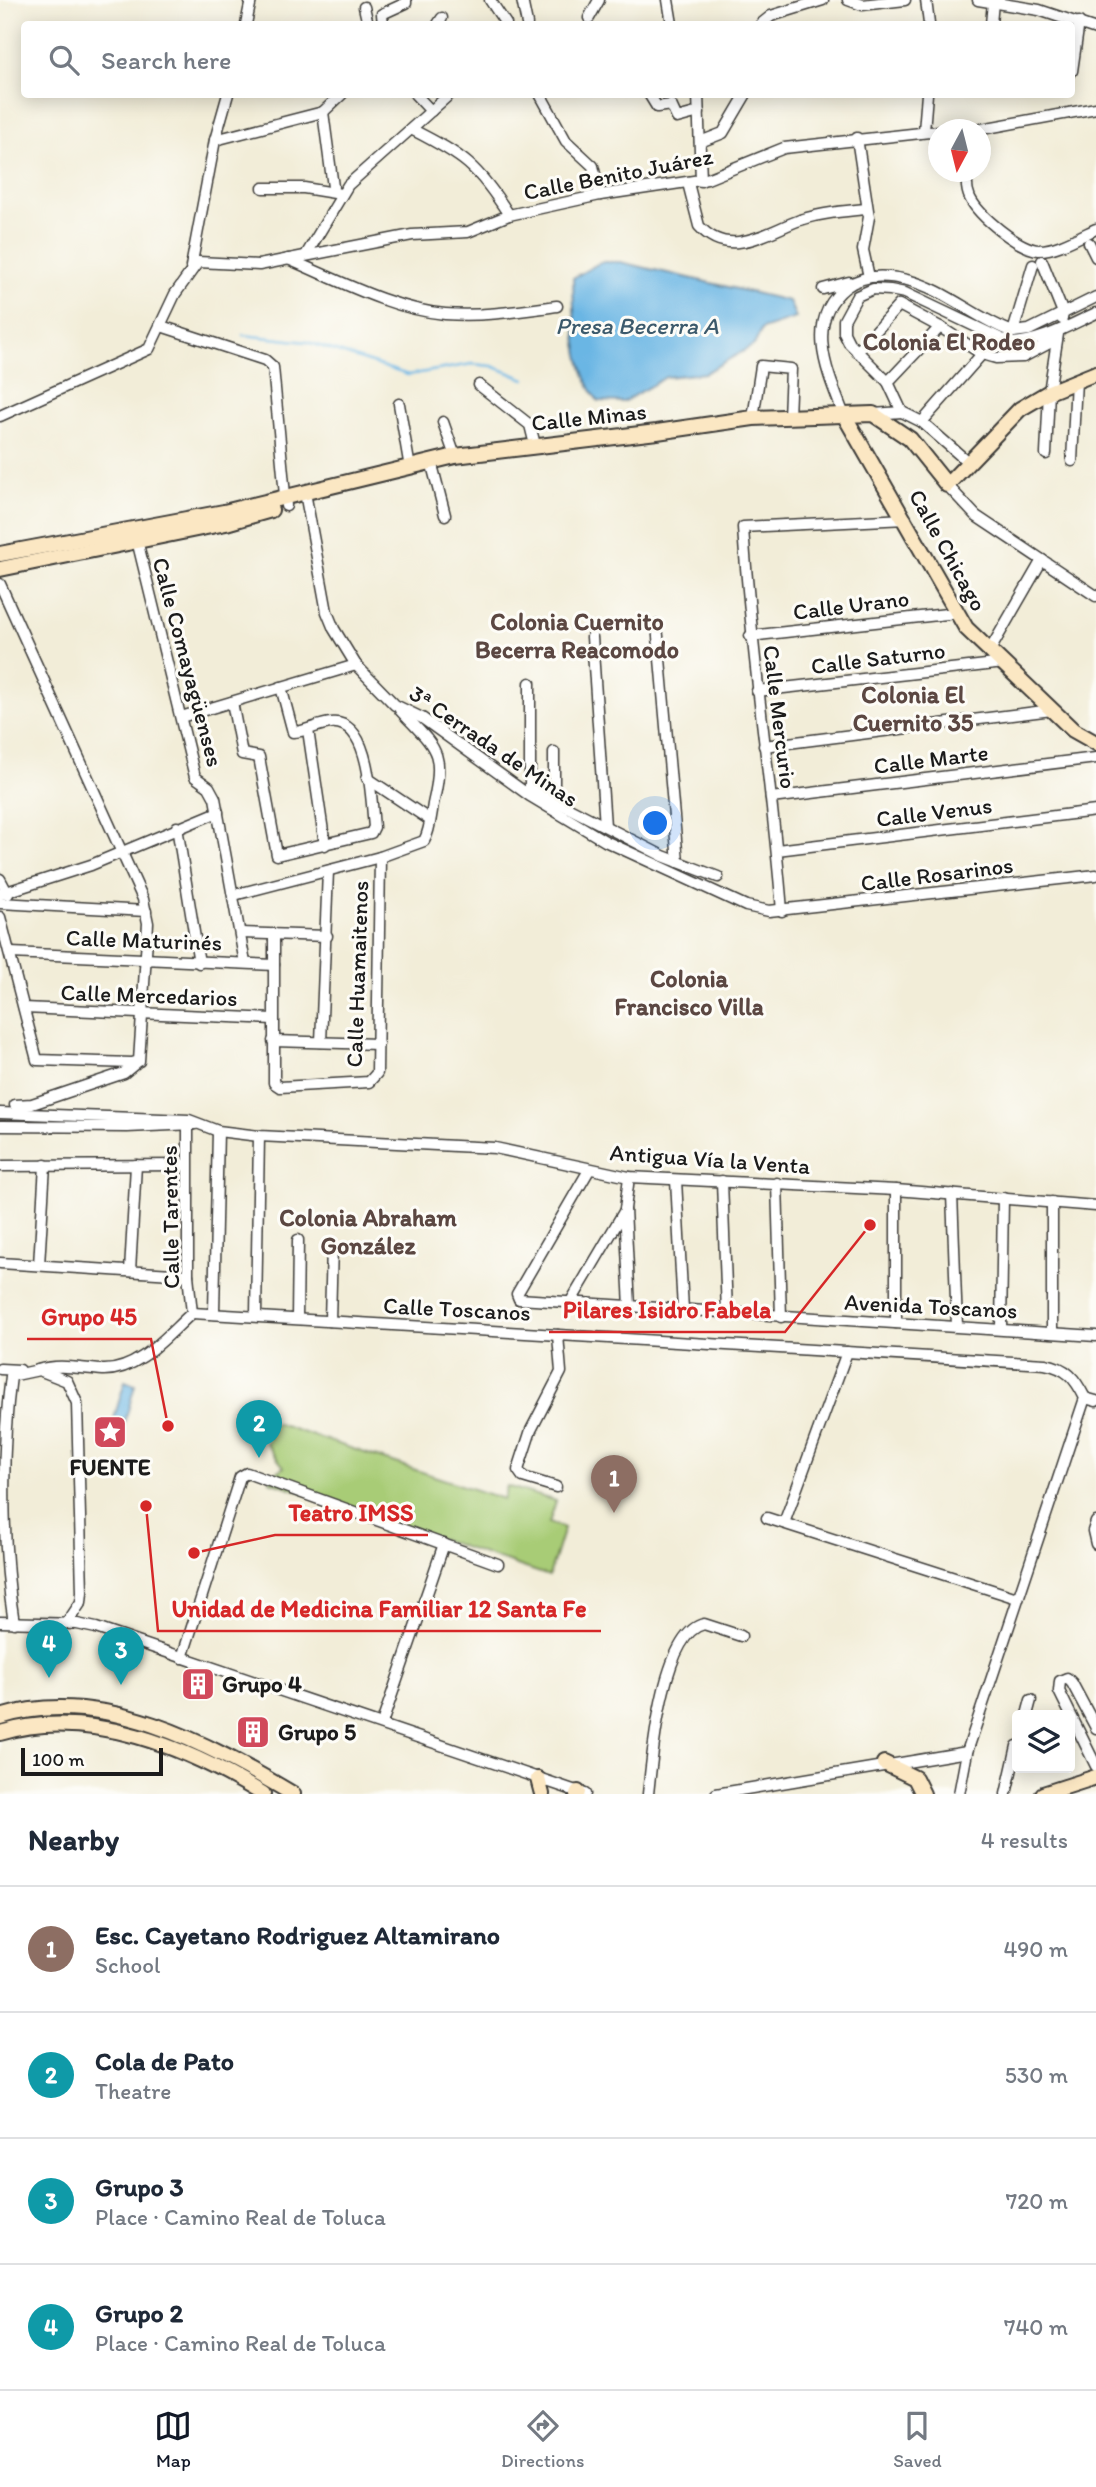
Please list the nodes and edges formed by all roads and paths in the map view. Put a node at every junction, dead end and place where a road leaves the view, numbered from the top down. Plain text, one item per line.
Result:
1 (251, 0) edge
2 (406, 0) edge
3 (490, 0) edge
4 (522, 0) edge
5 (599, 0) edge
6 (668, 0) edge
7 (823, 0) edge
8 (848, 0) edge
9 (905, 0) edge
10 (926, 0) edge
11 (978, 0) edge
12 (993, 2) junction
13 (365, 7) dead end
14 (589, 19) dead end
15 (247, 21) edge
16 (367, 21) edge
17 (383, 21) edge
18 (504, 21) edge
19 (526, 21) edge
20 (672, 21) edge
21 (765, 21) edge
22 (929, 21) edge
23 (991, 21) edge
24 (1079, 22) junction
25 (1096, 29) edge
26 (1075, 55) edge
27 (227, 98) edge
28 (338, 98) edge
29 (419, 98) edge
30 (446, 98) edge
31 (542, 98) edge
32 (651, 98) edge
33 (698, 98) edge
34 (744, 98) edge
35 (927, 98) edge
36 (1096, 108) edge
37 (431, 111) junction
38 (323, 112) junction
39 (699, 112) junction
40 (991, 127) edge
41 (413, 130) junction
42 (924, 131) junction
43 (928, 131) edge
44 (857, 138) junction
45 (215, 140) junction
46 (700, 142) junction
47 (701, 181) junction
48 (967, 182) edge
49 (688, 183) junction
50 (263, 188) dead end
51 (337, 190) junction
52 (600, 195) junction
53 (866, 209) junction
54 (509, 215) junction
55 (1096, 229) edge
56 (1089, 243) dead end
57 (306, 255) junction
58 (1096, 257) edge
59 (288, 260) junction
60 (191, 268) junction
61 (869, 277) junction
62 (854, 281) junction
63 (823, 289) dead end
64 (1096, 297) edge
65 (556, 306) dead end
66 (1063, 313) junction
67 (1096, 313) edge
68 (161, 326) junction
69 (940, 327) junction
70 (1013, 332) junction
71 (1058, 334) junction
72 (857, 352) junction
73 (982, 354) junction
74 (1096, 373) edge
75 (1076, 380) junction
76 (888, 382) junction
77 (479, 385) dead end
78 (1049, 392) junction
79 (399, 404) dead end
80 (902, 412) junction
81 (873, 414) junction
82 (844, 415) junction
83 (0, 416) edge
84 (789, 417) junction
85 (753, 418) junction
86 (443, 422) dead end
87 (922, 422) junction
88 (535, 445) junction
89 (1046, 454) dead end
90 (455, 456) junction
91 (431, 461) junction
92 (1072, 461) dead end
93 (969, 463) junction
94 (410, 468) junction
95 (947, 485) junction
96 (310, 495) junction
97 (286, 502) junction
98 (445, 515) dead end
99 (906, 519) junction
100 (135, 534) junction
101 (0, 554) edge
102 (1042, 560) junction
103 (0, 569) edge
104 (0, 584) edge
105 (1096, 596) edge
106 (956, 613) junction
107 (657, 625) dead end
108 (750, 636) junction
109 (592, 637) dead end
110 (989, 652) junction
111 (1004, 663) junction
112 (356, 665) junction
113 (530, 682) dead end
114 (281, 687) junction
115 (757, 691) junction
116 (232, 702) junction
117 (395, 705) junction
118 (1052, 710) junction
119 (181, 717) junction
120 (308, 730) junction
121 (1096, 743) edge
122 (764, 746) junction
123 (554, 752) dead end
124 (1096, 758) edge
125 (368, 778) junction
126 (530, 792) junction
127 (554, 798) junction
128 (771, 798) junction
129 (1096, 811) edge
130 (218, 812) junction
131 (430, 820) junction
132 (605, 826) junction
133 (177, 827) junction
134 (325, 845) junction
135 (777, 850) junction
136 (123, 851) junction
137 (380, 857) junction
138 (678, 862) junction
139 (328, 871) junction
140 (1096, 875) edge
141 (718, 877) dead end
142 (0, 879) edge
143 (3, 892) edge
144 (234, 895) junction
145 (0, 903) edge
146 (14, 903) junction
147 (146, 911) junction
148 (782, 911) junction
149 (0, 917) edge
150 (241, 933) junction
151 (274, 934) junction
152 (327, 936) junction
153 (11, 953) junction
154 (146, 961) junction
155 (199, 962) junction
156 (245, 963) junction
157 (274, 965) junction
158 (24, 1008) junction
159 (143, 1014) junction
160 (273, 1019) junction
161 (273, 1041) junction
162 (321, 1042) junction
163 (378, 1044) junction
164 (134, 1063) junction
165 (15, 1105) dead end
166 (0, 1113) edge
167 (81, 1114) junction
168 (192, 1123) junction
169 (0, 1126) edge
170 (53, 1126) junction
171 (218, 1131) junction
172 (259, 1136) junction
173 (45, 1165) junction
174 (136, 1165) junction
175 (187, 1165) junction
176 (0, 1166) edge
177 (589, 1170) junction
178 (629, 1177) junction
179 (676, 1180) junction
180 (722, 1181) junction
181 (777, 1183) junction
182 (896, 1190) junction
183 (952, 1194) junction
184 (1003, 1198) junction
185 (1052, 1202) junction
186 (1096, 1206) edge
187 (625, 1209) junction
188 (298, 1240) dead end
189 (332, 1245) dead end
190 (0, 1263) edge
191 (39, 1265) junction
192 (130, 1271) junction
193 (188, 1275) junction
194 (570, 1303) junction
195 (630, 1307) junction
196 (683, 1311) junction
197 (214, 1312) junction
198 (192, 1313) junction
199 (727, 1313) junction
200 (256, 1315) junction
201 (781, 1317) junction
202 (297, 1318) junction
203 (330, 1321) junction
204 (896, 1323) junction
205 (957, 1326) junction
206 (1001, 1329) junction
207 (1052, 1332) junction
208 (558, 1335) junction
209 (1096, 1336) edge
210 (847, 1352) junction
211 (0, 1369) edge
212 (38, 1370) junction
213 (1085, 1398) junction
214 (1096, 1401) edge
215 (556, 1487) dead end
216 (767, 1518) dead end
217 (1096, 1522) edge
218 (784, 1523) junction
219 (444, 1544) junction
220 (1096, 1544) edge
221 (498, 1564) dead end
222 (1017, 1598) junction
223 (0, 1622) edge
224 (13, 1623) junction
225 (67, 1623) junction
226 (741, 1636) dead end
227 (182, 1658) junction
228 (1031, 1700) dead end
229 (1028, 1710) edge
230 (105, 1714) junction
231 (0, 1717) edge
232 (382, 1723) junction
233 (1096, 1728) edge
234 (103, 1729) junction
235 (0, 1733) edge
236 (967, 1752) junction
237 (884, 1763) junction
238 (1096, 1766) edge
239 (1012, 1768) edge
240 (1096, 1777) edge
241 (540, 1787) edge
242 (580, 1793) edge
243 (263, 1794) edge
244 (293, 1794) edge
245 (648, 1794) edge
246 (716, 1794) edge
247 (923, 1794) edge
248 (959, 1794) edge
249 (1006, 1794) edge
250 (1043, 1794) edge

1 - 15 street
2 - 17 street
3 - 18 street
4 - 19 street
5 - 14 street
6 - 20 street
7 - 21 street
8 - 9 street
10 - 22 street
11 - 12 street
12 - 23 street
12 - 24 street
13 - 16 street
24 - 25 street
24 - 26 street
27 - 45 street
28 - 38 street
29 - 37 street
30 - 37 street
31 - 52 street
32 - 39 street
33 - 39 street
34 - 46 street
35 - 42 street
36 - 40 street
37 - 41 street
38 - 45 street
38 - 51 street
39 - 46 street
41 - 51 street
41 - 54 street
42 - 43 street, Calle Benito Juárez
42 - 44 street, Calle Benito Juárez
44 - 47 street, Calle Benito Juárez
44 - 53 street
45 - 60 street
46 - 47 street
47 - 49 street, Calle Benito Juárez
48 - 55 street
49 - 52 street, Calle Benito Juárez
49 - 53 street
50 - 51 street
51 - 57 street
52 - 54 street, Calle Benito Juárez
53 - 61 street
54 - 57 street, Calle Benito Juárez
56 - 58 street
57 - 59 street, Calle Benito Juárez
59 - 60 street, Calle Benito Juárez
59 - 65 street
60 - 68 street
61 - 62 street
61 - 70 street
62 - 63 street
62 - 82 street
64 - 66 street
66 - 70 street
66 - 70 street
66 - 71 street
67 - 71 street
68 - 83 street
68 - 97 street
69 - 72 street
69 - 73 street
69 - 76 street
71 - 72 street
71 - 73 street
71 - 78 street
72 - 76 street
73 - 87 street
74 - 75 street
75 - 78 street
75 - 92 street
76 - 80 street
77 - 88 street
78 - 89 street
78 - 93 street
79 - 94 street
80 - 81 street, Calle Minas
80 - 87 street
81 - 82 street, Calle Minas
81 - 95 street
82 - 84 street, Calle Minas
82 - 99 street, Calle Chicago
84 - 85 street, Calle Minas
84 - 85 street
85 - 88 street, Calle Minas
86 - 90 street
87 - 93 street
88 - 90 street, Calle Minas
90 - 91 street, Calle Minas
91 - 94 street, Calle Minas
91 - 98 street
93 - 95 street
94 - 96 street, Calle Minas
95 - 102 street
96 - 97 street, Calle Minas
96 - 112 street, 3ª Cerrada de Minas
97 - 100 street, Calle Minas
99 - 106 street, Calle Chicago
99 - 108 street, Calle Mercurio
100 - 101 street, Calle Minas
100 - 103 street, Calle Minas
100 - 119 street, Calle Comayagüenses
102 - 105 street
102 - 110 street
104 - 136 street
106 - 108 street, Calle Urano
106 - 110 street, Calle Chicago
107 - 138 street
108 - 115 street, Calle Mercurio
109 - 132 street
110 - 111 street, Calle Chicago
111 - 115 street, Calle Saturno
111 - 118 street, Calle Chicago
112 - 114 street
112 - 117 street, 3ª Cerrada de Minas
113 - 126 street
114 - 116 street
114 - 120 street
115 - 122 street, Calle Mercurio
116 - 119 street
116 - 134 street
117 - 126 street, 3ª Cerrada de Minas
117 - 131 street
118 - 121 street, Calle Chicago
118 - 122 street
119 - 130 street, Calle Comayagüenses
120 - 125 street
120 - 134 street
122 - 128 street, Calle Mercurio
123 - 127 street
124 - 128 street, Calle Marte
125 - 131 street
125 - 134 street
126 - 127 street
126 - 148 street, 3ª Cerrada de Minas
127 - 132 street
128 - 135 street, Calle Mercurio
129 - 135 street, Calle Venus
130 - 133 street
130 - 144 street, Calle Comayagüenses
131 - 137 street
132 - 138 street
133 - 136 street
133 - 155 street
135 - 148 street, Calle Mercurio
136 - 143 street
136 - 147 street
137 - 139 street
137 - 163 street, Calle Huamaitenos
138 - 141 street
139 - 144 street
139 - 152 street
140 - 148 street, Calle Rosarinos
142 - 143 street
143 - 146 street
144 - 150 street, Calle Comayagüenses
145 - 146 street
146 - 147 street
147 - 154 street
149 - 153 street
150 - 151 street
150 - 156 street, Calle Comayagüenses
151 - 152 street
151 - 157 street
152 - 162 street
153 - 154 street, Calle Maturinés
153 - 158 street
154 - 155 street, Calle Maturinés
154 - 159 street
155 - 156 street, Calle Maturinés
156 - 157 street, Calle Maturinés
157 - 160 street
158 - 159 street, Calle Mercedarios
158 - 164 street
159 - 160 street, Calle Mercedarios
159 - 164 street
160 - 161 street
161 - 162 street
161 - 163 street, Calle Huamaitenos
162 - 163 street
164 - 165 street
166 - 167 street
167 - 168 street
167 - 170 street
168 - 170 street
168 - 171 street, Antigua Vía la Venta
168 - 175 street, Calle Tarentes
169 - 170 street
171 - 172 street, Antigua Vía la Venta
171 - 197 street
172 - 177 street, Antigua Vía la Venta
172 - 200 street
173 - 174 street
173 - 176 street
173 - 191 street
174 - 175 street
174 - 192 street
175 - 193 street, Calle Tarentes
177 - 178 street, Antigua Vía la Venta
177 - 194 street, Avenida Toscanos
178 - 179 street, Antigua Vía la Venta
178 - 187 street
179 - 180 street, Antigua Vía la Venta
179 - 196 street
180 - 181 street, Antigua Vía la Venta
180 - 199 street
181 - 182 street, Antigua Vía la Venta
181 - 201 street
182 - 183 street, Antigua Vía la Venta
182 - 204 street
183 - 184 street, Antigua Vía la Venta
183 - 205 street
184 - 185 street, Antigua Vía la Venta
184 - 206 street
185 - 186 street, Antigua Vía la Venta
185 - 207 street
187 - 194 street
187 - 195 street
188 - 202 street
189 - 203 street
190 - 191 street
191 - 192 street
192 - 193 street
193 - 198 street, Calle Tarentes
194 - 195 street, Avenida Toscanos
195 - 196 street, Avenida Toscanos
196 - 199 street, Avenida Toscanos
197 - 198 street, Calle Toscanos
197 - 200 street, Calle Toscanos
198 - 212 street
199 - 201 street, Avenida Toscanos
200 - 202 street, Calle Toscanos
201 - 204 street, Avenida Toscanos
202 - 203 street, Calle Toscanos
203 - 208 street, Calle Toscanos
204 - 205 street, Avenida Toscanos
205 - 206 street, Avenida Toscanos
206 - 207 street, Avenida Toscanos
207 - 209 street, Avenida Toscanos
208 - 210 street, Calle Toscanos
208 - 215 street
210 - 213 street, Calle Toscanos
210 - 218 street
211 - 212 street
212 - 224 street
212 - 225 street
213 - 214 street
213 - 222 street
216 - 218 street
217 - 220 street
218 - 222 street
219 - 221 street
219 - 227 street
219 - 232 street
222 - 236 street
223 - 224 street
224 - 225 street
225 - 227 street
226 - 245 street
227 - 232 street
228 - 229 street
230 - 231 street
230 - 234 street
230 - 244 street
232 - 241 street
233 - 238 street
234 - 235 street
234 - 243 street
236 - 237 street
236 - 248 street
237 - 246 street
237 - 247 street
239 - 249 street
240 - 250 street
241 - 242 street

